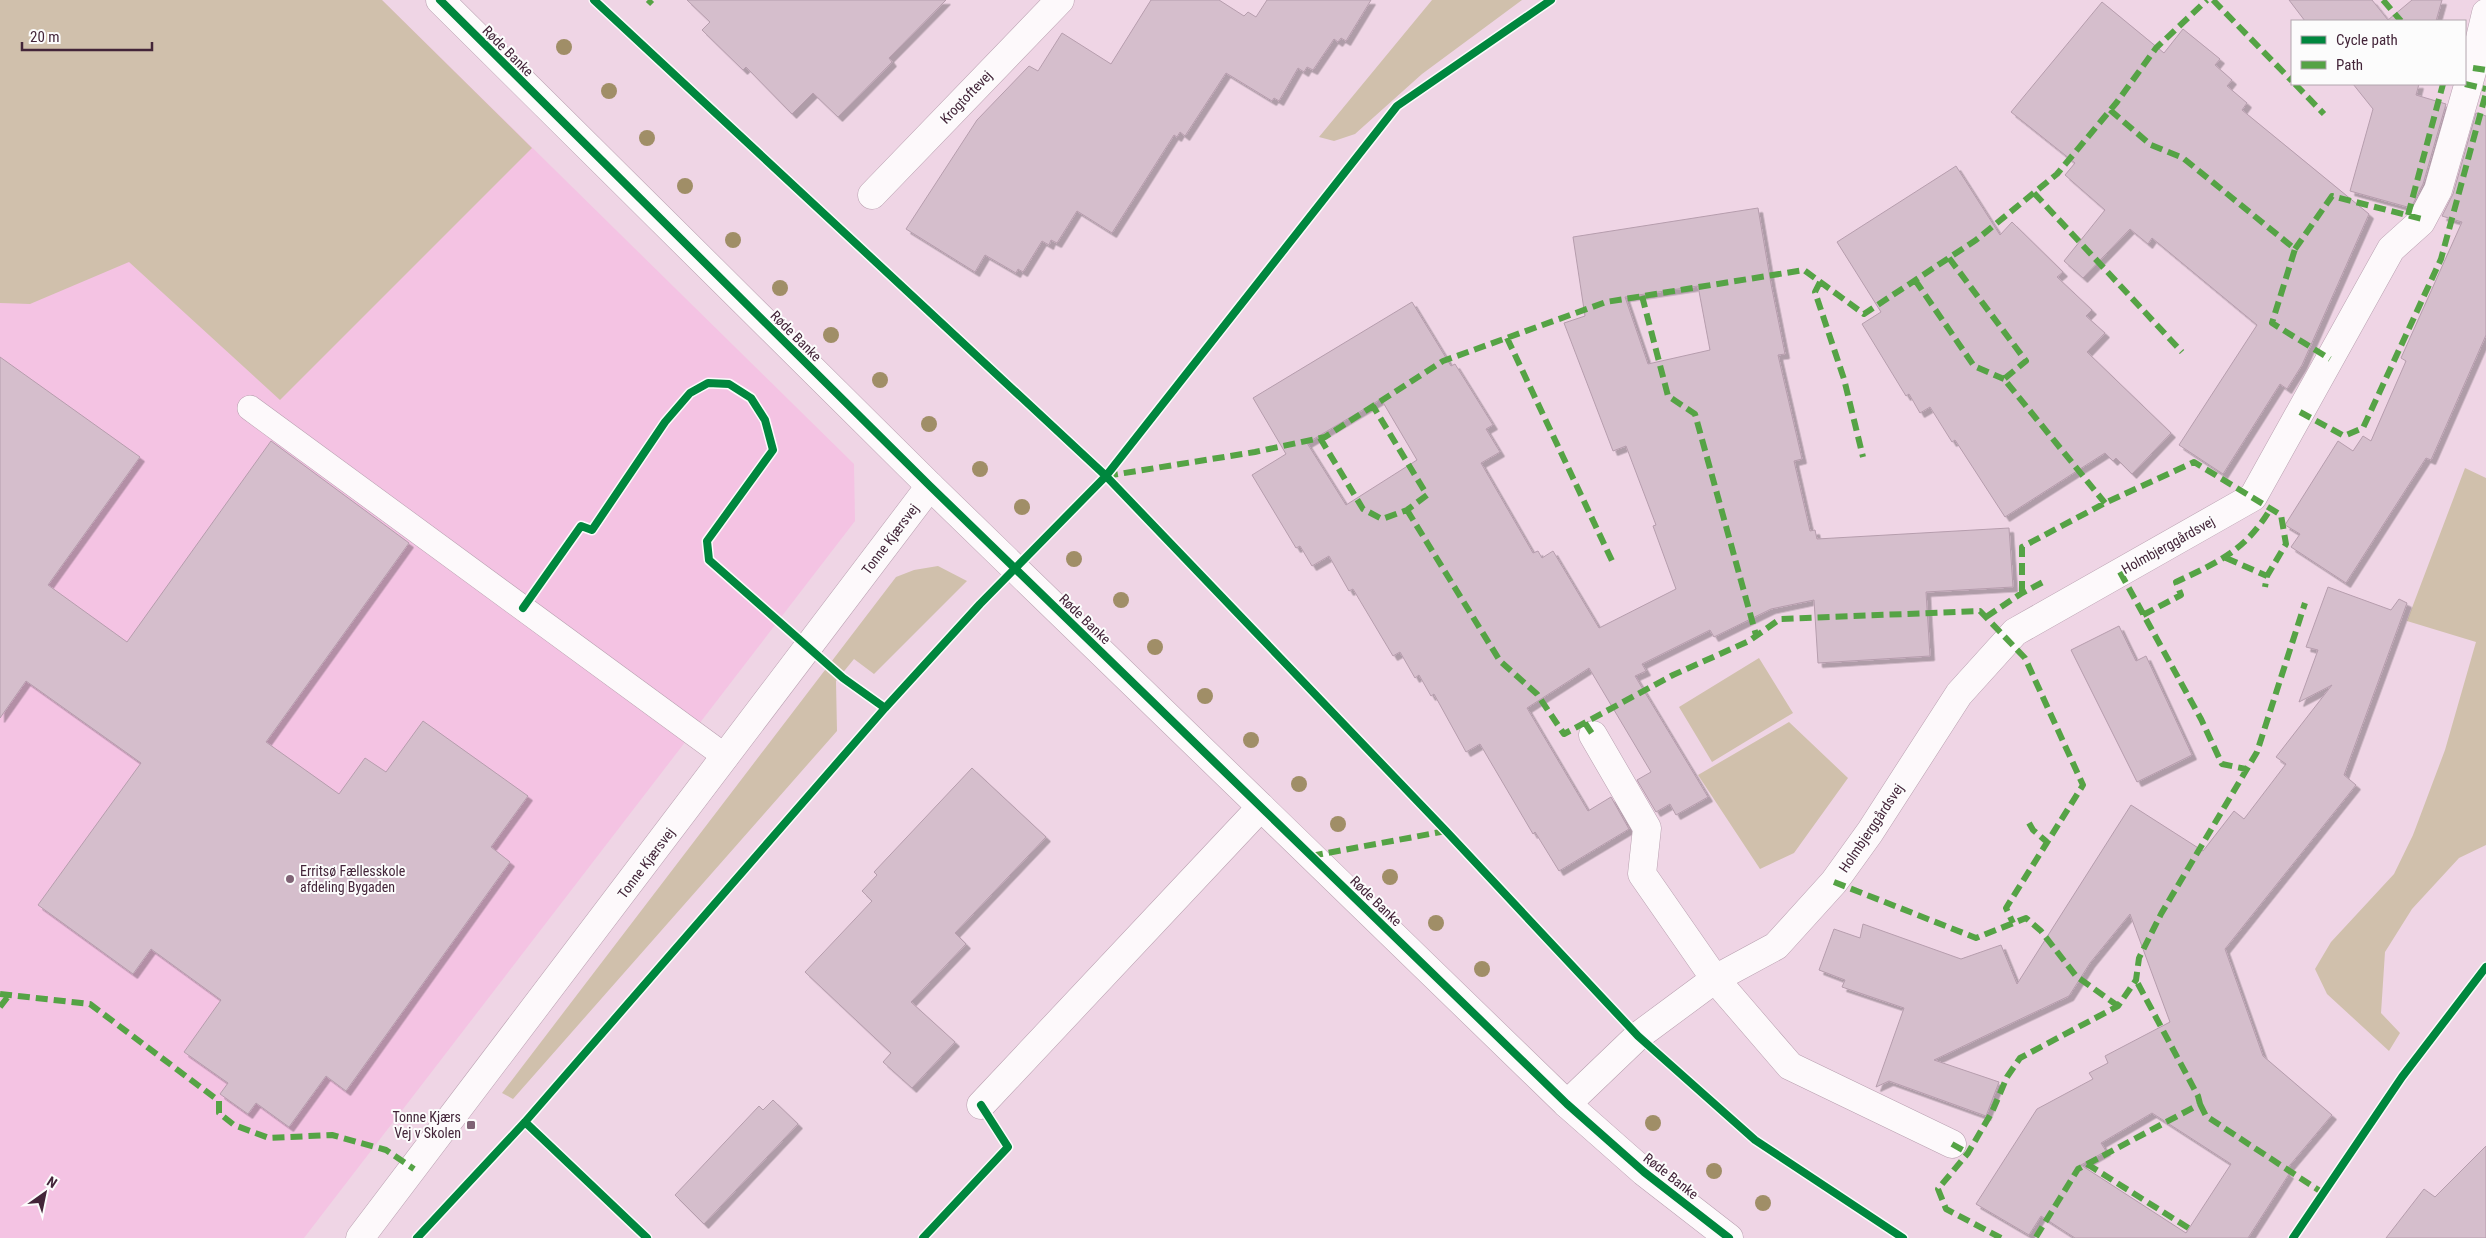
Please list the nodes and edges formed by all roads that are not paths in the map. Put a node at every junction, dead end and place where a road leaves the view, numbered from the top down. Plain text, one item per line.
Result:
1 (440, 0) edge
2 (1060, 0) edge
3 (2486, 13) edge
4 (872, 195) dead end
5 (250, 408) dead end
6 (930, 486) junction
7 (1593, 735) dead end
8 (726, 757) junction
9 (1261, 808) junction
10 (1715, 979) junction
11 (1567, 1104) junction
12 (981, 1105) dead end
13 (1952, 1144) dead end
14 (360, 1238) edge
15 (1729, 1238) edge

1 - 6 street, Røde Banke
2 - 4 street, Krogtoftevej
3 - 10 street, Holmbjerggårdsvej
5 - 8 lane
6 - 8 street, Tonne Kjærsvej
6 - 9 street, Røde Banke
7 - 10 street
8 - 14 street, Tonne Kjærsvej
9 - 11 street, Røde Banke
9 - 12 street
10 - 11 street, Holmbjerggårdsvej
10 - 13 street
11 - 15 street, Røde Banke

